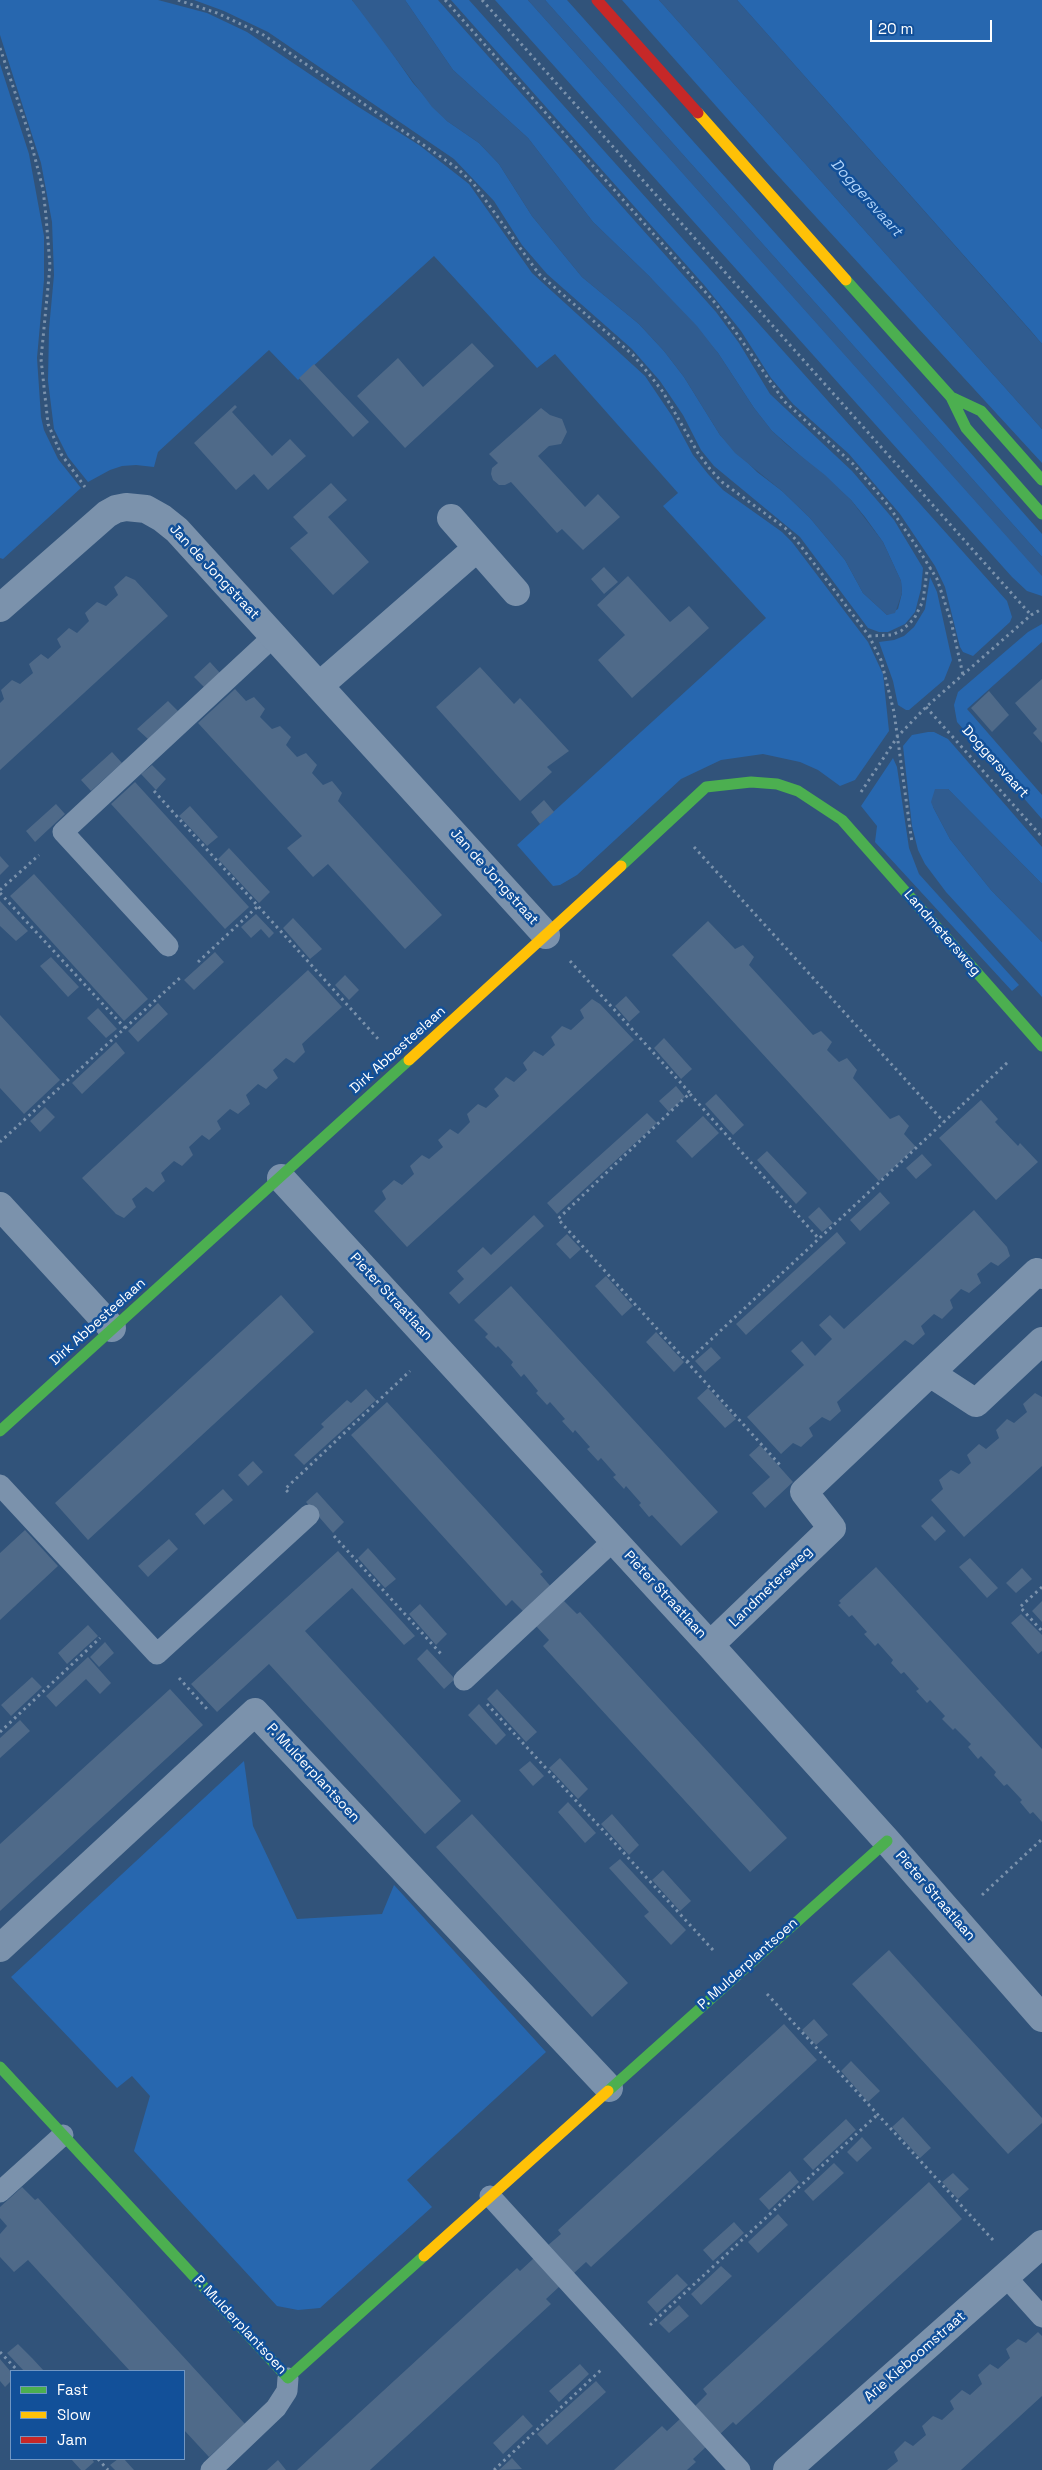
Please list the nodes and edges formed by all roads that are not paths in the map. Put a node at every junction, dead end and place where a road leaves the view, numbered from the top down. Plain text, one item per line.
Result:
1 (597, 0) edge
2 (951, 397) junction
3 (1042, 480) edge
4 (1042, 514) edge
5 (451, 518) dead end
6 (477, 548) junction
7 (516, 592) dead end
8 (2, 602) edge
9 (274, 636) junction
10 (319, 686) junction
11 (842, 820) joint
12 (546, 935) junction
13 (168, 946) dead end
14 (1038, 1042) edge
15 (281, 1178) junction
16 (0, 1206) edge
17 (1042, 1275) edge
18 (112, 1328) junction
19 (1042, 1341) edge
20 (930, 1373) junction
21 (0, 1431) edge
22 (0, 1485) edge
23 (309, 1514) road end
24 (614, 1540) junction
25 (710, 1645) junction
26 (464, 1680) road end
27 (887, 1841) junction
28 (0, 1948) edge
29 (1042, 2018) edge
30 (0, 2067) edge
31 (609, 2088) junction
32 (63, 2135) junction
33 (0, 2192) edge
34 (490, 2196) junction
35 (1042, 2244) edge
36 (1012, 2272) junction
37 (1042, 2317) edge
38 (288, 2378) junction
39 (211, 2470) edge
40 (740, 2470) edge
41 (787, 2470) edge

1 - 2 street
2 - 3 street
2 - 4 street
5 - 6 street
6 - 7 street
6 - 10 street
8 - 9 street, Jan de Jongstraat
9 - 10 street, Jan de Jongstraat
9 - 13 lane
10 - 12 street, Jan de Jongstraat
11 - 12 street, Dirk Abbesteelaan
11 - 14 street, Landmetersweg
12 - 15 street, Dirk Abbesteelaan
15 - 18 street, Dirk Abbesteelaan
15 - 24 street, Pieter Straatlaan
16 - 18 street
17 - 20 street
18 - 21 street, Dirk Abbesteelaan
19 - 20 street
20 - 25 street, Landmetersweg
22 - 23 lane
24 - 25 street, Pieter Straatlaan
24 - 26 lane
25 - 27 street, Pieter Straatlaan
27 - 29 street, Pieter Straatlaan
27 - 31 street, P. Mulderplantsoen
28 - 31 street, P. Mulderplantsoen
30 - 32 street, P. Mulderplantsoen
31 - 34 street, P. Mulderplantsoen
32 - 33 lane
32 - 38 street, P. Mulderplantsoen
34 - 38 street, P. Mulderplantsoen
34 - 40 lane
35 - 36 street, Arie Kieboomstraat
36 - 37 lane
36 - 41 street, Arie Kieboomstraat
38 - 39 lane

